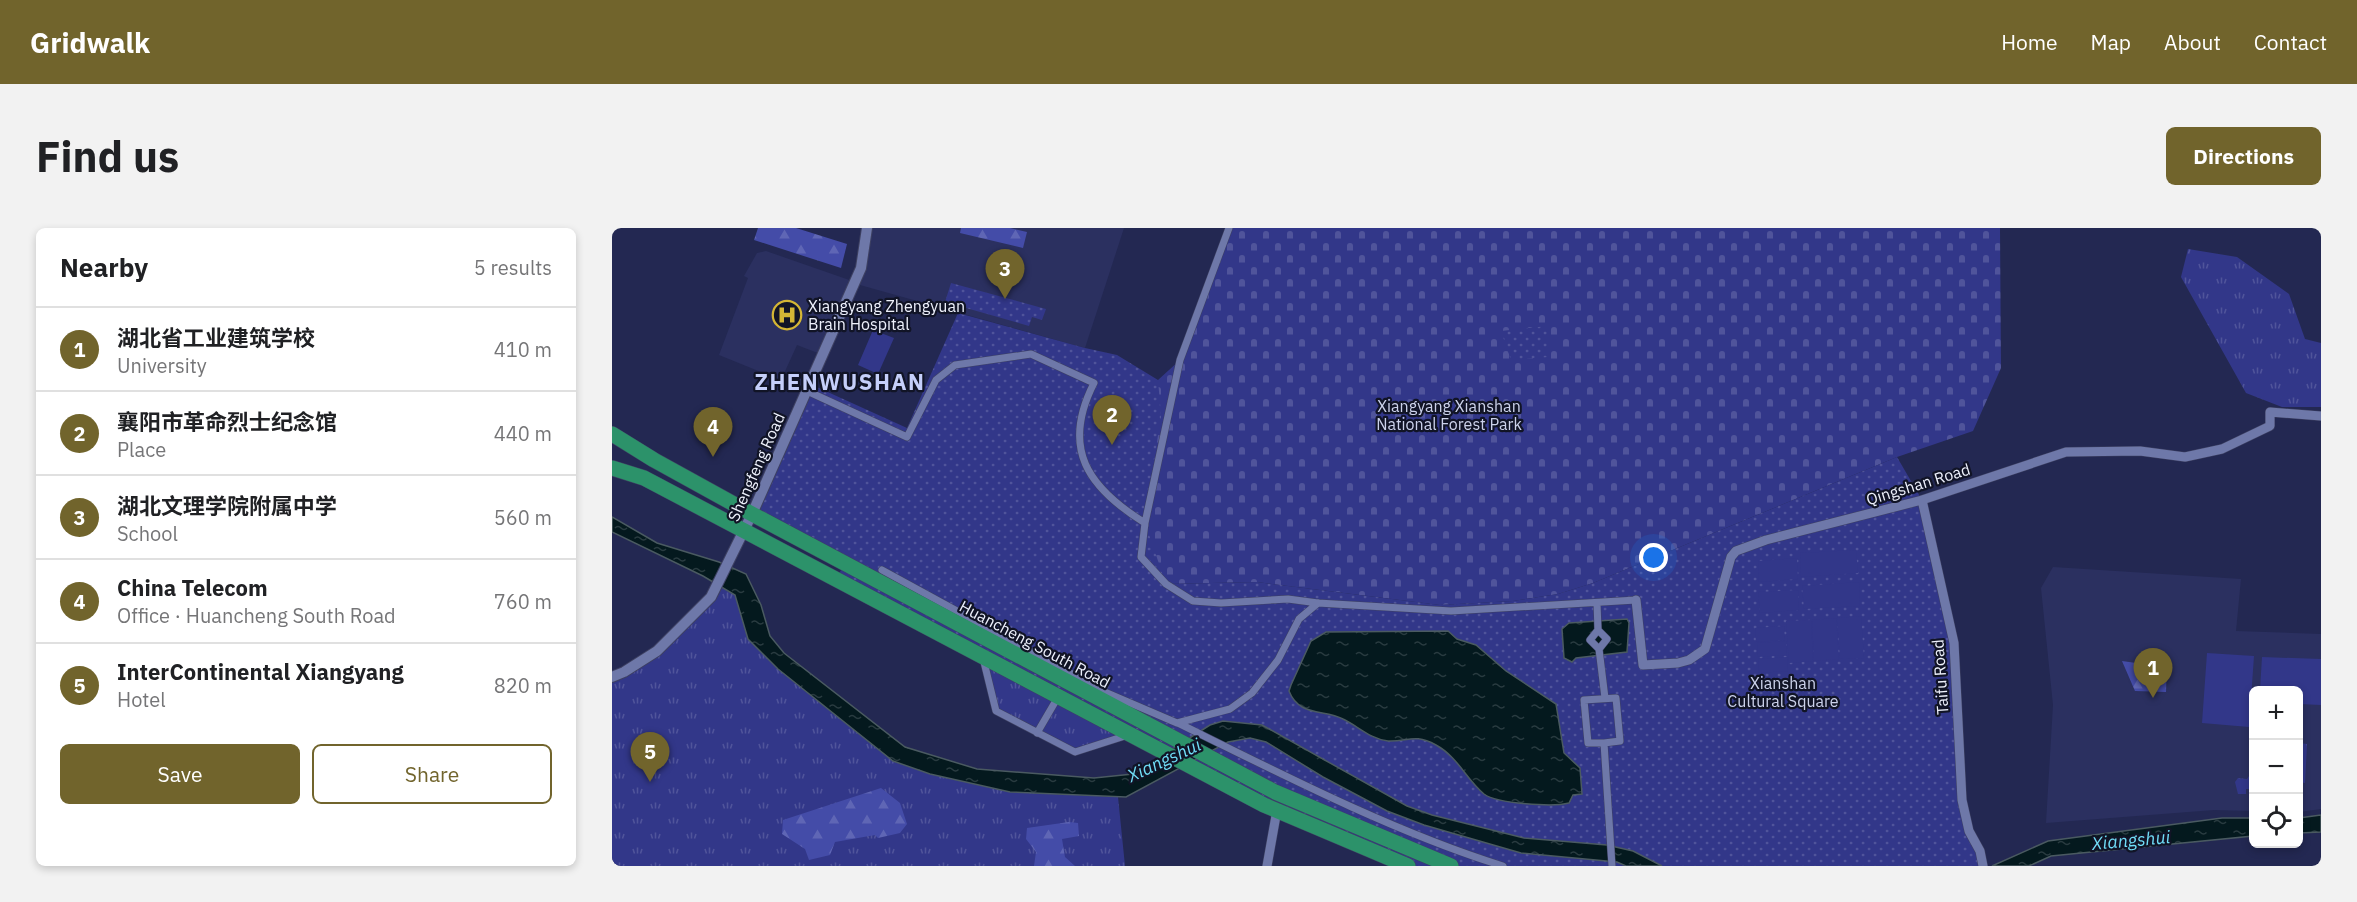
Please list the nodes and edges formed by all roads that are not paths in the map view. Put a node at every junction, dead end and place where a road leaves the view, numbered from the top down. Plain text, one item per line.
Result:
1 (867, 228) edge
2 (1228, 228) edge
3 (807, 391) junction
4 (2321, 416) edge
5 (612, 434) edge
6 (612, 440) edge
7 (654, 460) junction
8 (612, 463) edge
9 (612, 468) edge
10 (644, 478) junction
11 (1922, 500) junction
12 (752, 514) junction
13 (1145, 523) junction
14 (744, 530) junction
15 (882, 570) dead end
16 (1636, 600) joint
17 (1318, 603) junction
18 (1597, 603) junction
19 (1598, 630) junction
20 (1600, 652) junction
21 (982, 654) junction
22 (612, 677) edge
23 (1060, 695) junction
24 (1605, 698) junction
25 (1177, 723) junction
26 (1037, 733) junction
27 (1143, 733) junction
28 (1604, 743) junction
29 (1277, 810) junction
30 (1266, 866) edge
31 (1408, 866) edge
32 (1451, 866) edge
33 (1503, 866) edge
34 (1612, 866) edge
35 (1983, 866) edge

1 - 3 street, Shengfeng Road
2 - 13 street
3 - 12 street, Shengfeng Road
3 - 13 street
4 - 11 street, Qingshan Road
5 - 7 highway, Huancheng South Road
6 - 7 highway
7 - 12 highway, Huancheng South Road
8 - 10 highway
9 - 10 highway, Huancheng South Road
10 - 14 highway, Huancheng South Road
11 - 16 street, Qingshan Road
11 - 35 street, Taifu Road
12 - 14 street, Shengfeng Road
12 - 27 highway, Huancheng South Road
13 - 17 street
14 - 21 highway, Huancheng South Road
14 - 22 street, Shengfeng Road
15 - 25 street
16 - 18 street
17 - 18 street
17 - 25 street
18 - 19 street
19 - 20 street
19 - 20 street
20 - 24 street
21 - 23 highway, Huancheng South Road
21 - 26 street
23 - 26 street
23 - 27 highway, Huancheng South Road
24 - 28 street
24 - 28 street
25 - 33 street
26 - 27 street
27 - 29 highway, Huancheng South Road
27 - 32 highway, Huancheng South Road
28 - 34 street
29 - 30 street
29 - 31 highway, Huancheng South Road

